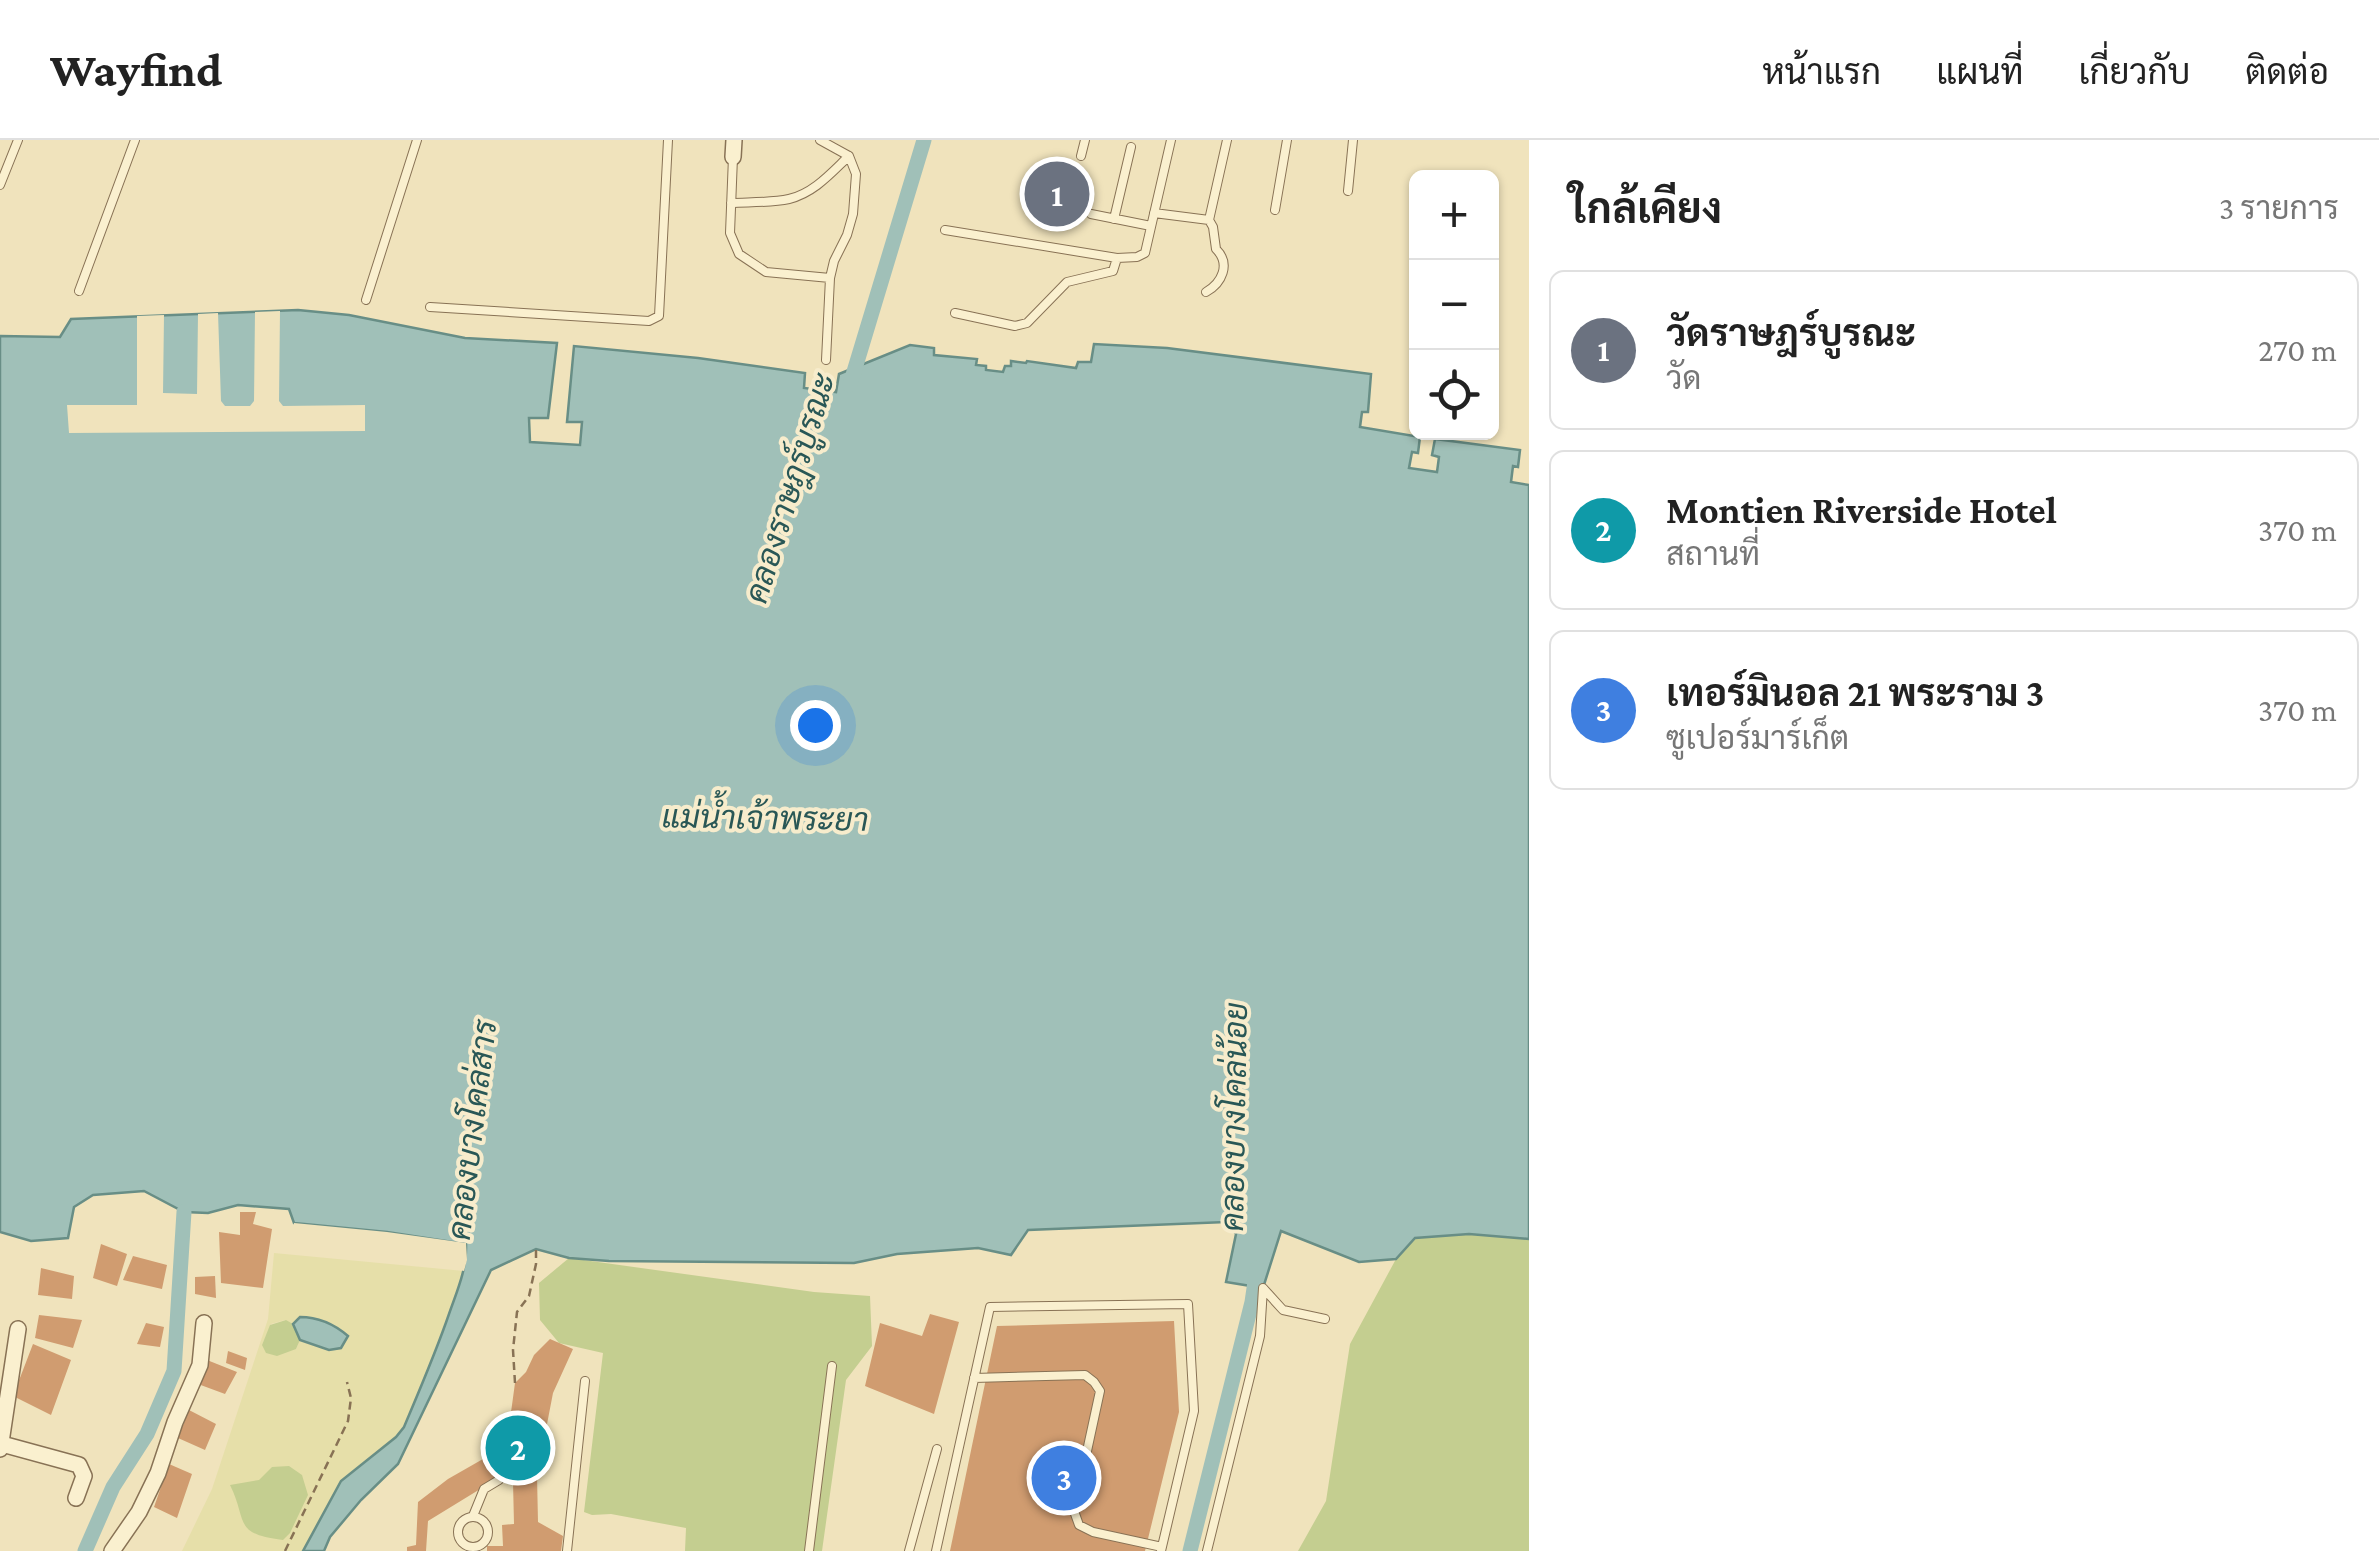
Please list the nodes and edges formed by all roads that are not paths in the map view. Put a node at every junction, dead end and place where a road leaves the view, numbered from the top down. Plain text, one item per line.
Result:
1 (18, 140) edge
2 (135, 140) edge
3 (417, 140) edge
4 (668, 140) edge
5 (820, 140) edge
6 (1085, 140) edge
7 (1171, 140) edge
8 (1227, 140) edge
9 (1286, 140) edge
10 (1354, 140) edge
11 (1131, 147) dead end
12 (733, 148) edge
13 (849, 156) junction
14 (1081, 156) dead end
15 (0, 185) edge
16 (1348, 190) dead end
17 (731, 203) junction
18 (1275, 210) dead end
19 (1154, 213) junction
20 (1091, 214) dead end
21 (1114, 219) junction
22 (1209, 220) junction
23 (1151, 226) junction
24 (945, 230) dead end
25 (1118, 258) junction
26 (830, 278) junction
27 (79, 290) dead end
28 (1206, 292) dead end
29 (366, 300) dead end
30 (430, 308) dead end
31 (955, 313) dead end
32 (826, 360) dead end
33 (1325, 1319) dead end
34 (204, 1323) dead end
35 (18, 1328) dead end
36 (832, 1366) dead end
37 (974, 1378) junction
38 (585, 1382) dead end
39 (1, 1447) edge
40 (937, 1449) dead end
41 (498, 1480) dead end
42 (76, 1498) dead end
43 (473, 1516) junction
44 (469, 1549) edge
45 (1162, 1549) edge
46 (112, 1551) edge
47 (567, 1551) edge
48 (809, 1551) edge
49 (908, 1551) edge
50 (936, 1551) edge
51 (1207, 1551) edge

1 - 15 lane
2 - 27 lane
3 - 29 lane
4 - 30 lane
5 - 13 lane
6 - 14 lane
7 - 19 lane
8 - 22 lane
9 - 18 lane
10 - 16 lane
11 - 21 lane
12 - 17 lane
13 - 17 lane
13 - 26 lane
17 - 26 lane
19 - 22 lane
19 - 23 lane
20 - 21 lane
21 - 23 lane
22 - 28 lane
23 - 25 lane
24 - 25 lane
25 - 31 lane
26 - 32 lane
33 - 51 lane
34 - 46 street
35 - 39 street
36 - 48 lane
37 - 45 lane
37 - 45 lane
37 - 50 lane
38 - 47 lane
39 - 42 street
40 - 49 lane
41 - 43 lane
43 - 44 lane
43 - 44 lane

